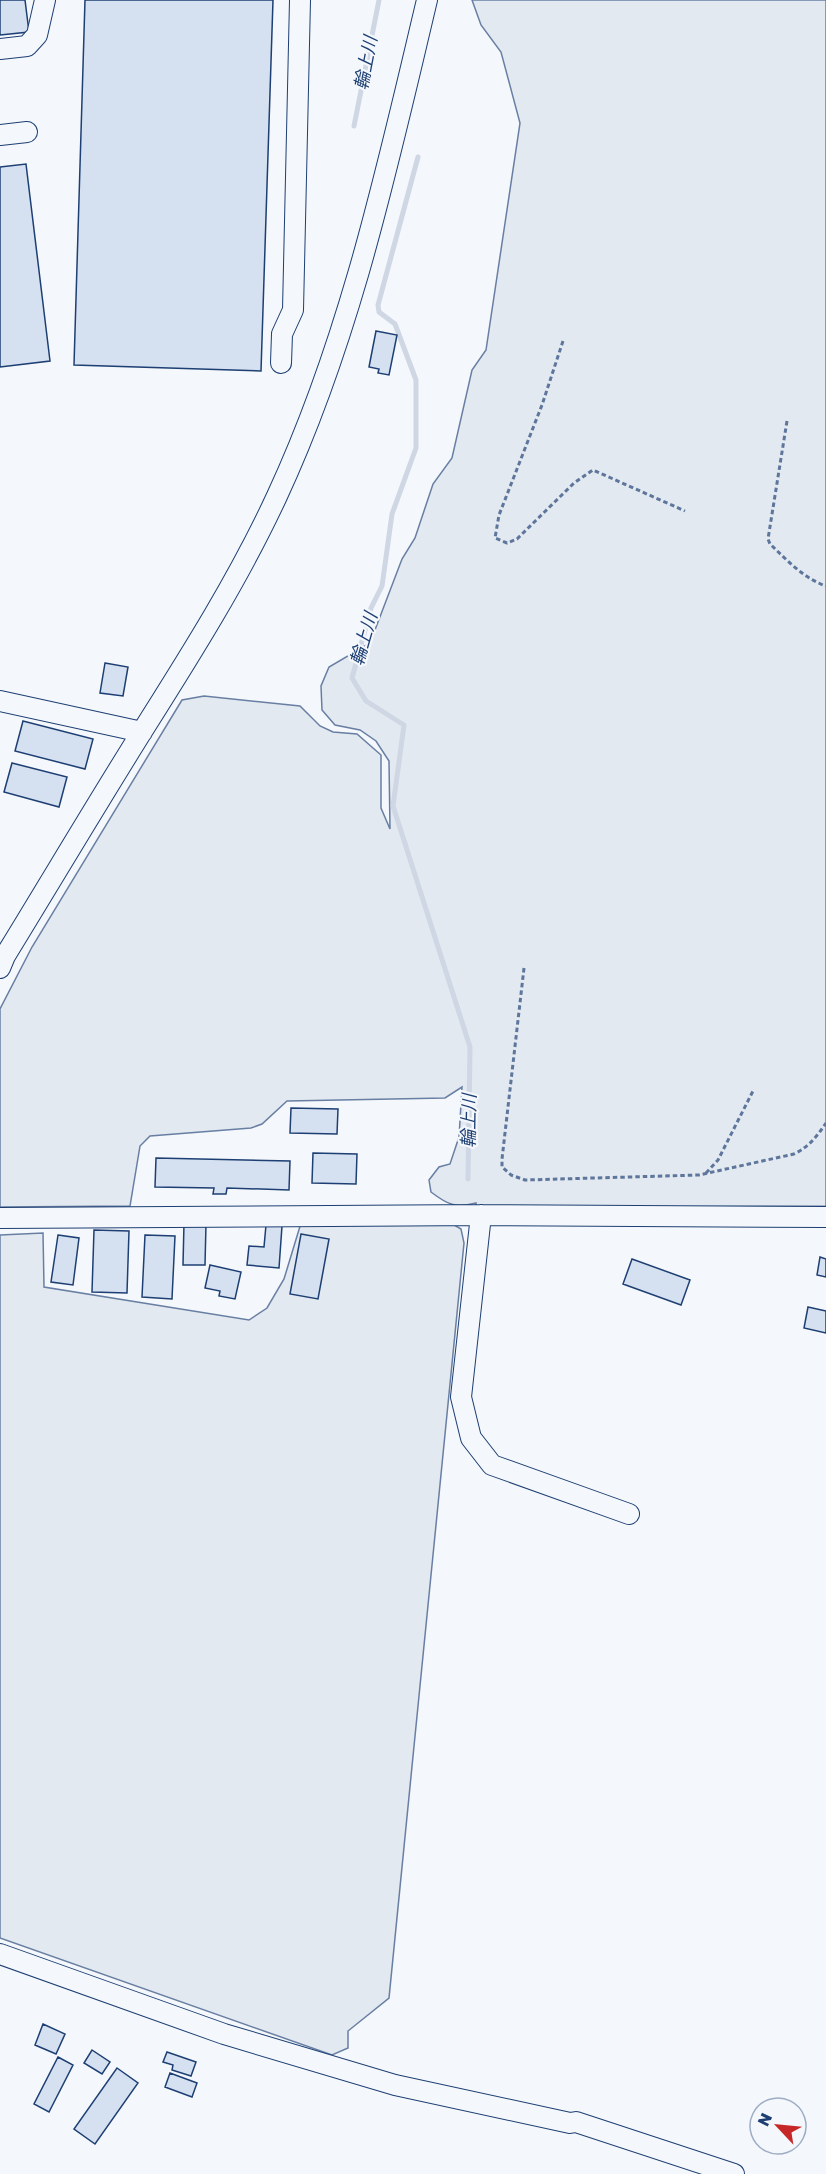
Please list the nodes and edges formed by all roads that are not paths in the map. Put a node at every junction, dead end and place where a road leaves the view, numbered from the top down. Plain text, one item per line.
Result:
1 (45, 0) edge
2 (300, 0) edge
3 (427, 0) edge
4 (0, 49) edge
5 (27, 132) dead end
6 (0, 135) edge
7 (282, 363) dead end
8 (0, 701) edge
9 (142, 732) junction
10 (0, 968) edge
11 (482, 1215) junction
12 (826, 1217) edge
13 (0, 1218) edge
14 (628, 1514) dead end
15 (0, 1954) edge
16 (734, 2174) edge

1 - 4 street
2 - 7 street
3 - 9 street
5 - 6 street
8 - 9 street
9 - 10 street
11 - 12 street
11 - 13 street
11 - 14 street
15 - 16 street

